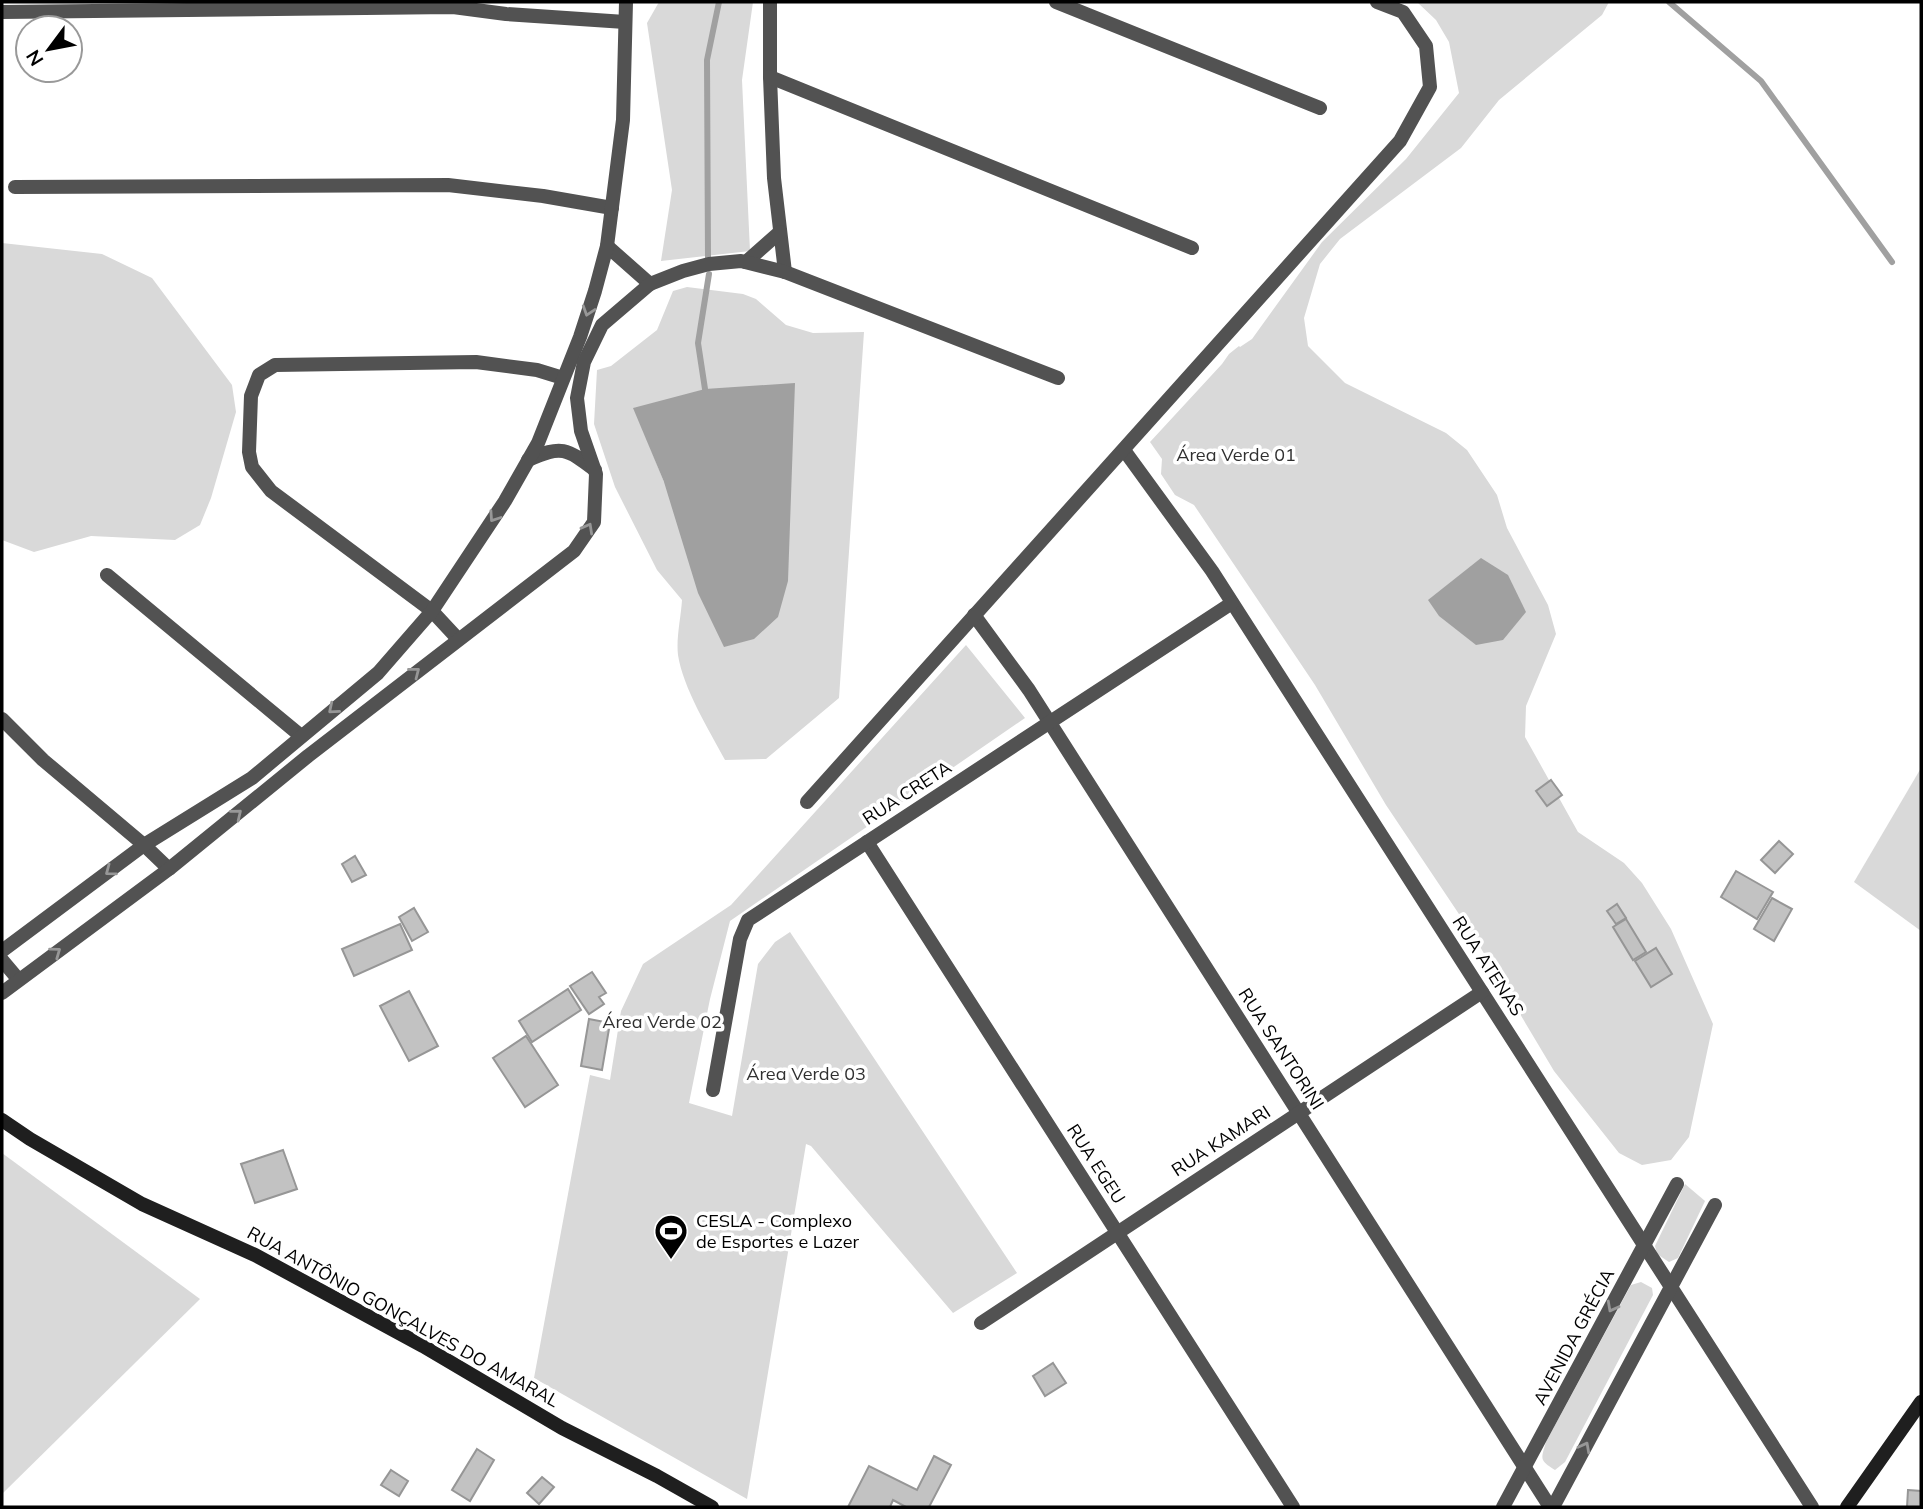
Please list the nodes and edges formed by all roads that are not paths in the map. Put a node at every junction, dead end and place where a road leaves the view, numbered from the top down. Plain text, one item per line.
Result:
1 (626, 2) edge
2 (770, 2) edge
3 (1056, 2) edge
4 (1377, 2) edge
5 (2, 12) edge
6 (625, 22) junction
7 (770, 77) junction
8 (1320, 108) dead end
9 (15, 187) dead end
10 (611, 208) junction
11 (780, 232) junction
12 (607, 246) junction
13 (1192, 248) dead end
14 (746, 262) junction
15 (785, 272) junction
16 (649, 284) junction
17 (563, 378) junction
18 (1058, 378) dead end
19 (1124, 450) junction
20 (528, 460) junction
21 (595, 470) junction
22 (107, 575) dead end
23 (1233, 603) junction
24 (432, 611) junction
25 (974, 615) junction
26 (458, 639) junction
27 (2, 719) edge
28 (1050, 723) junction
29 (301, 736) junction
30 (807, 802) dead end
31 (867, 842) junction
32 (144, 845) junction
33 (169, 869) junction
34 (2, 951) edge
35 (2, 960) edge
36 (18, 979) junction
37 (1482, 992) junction
38 (2, 993) edge
39 (713, 1090) dead end
40 (1299, 1113) junction
41 (2, 1120) edge
42 (1677, 1184) dead end
43 (1714, 1205) dead end
44 (1117, 1233) junction
45 (1644, 1246) junction
46 (1670, 1288) junction
47 (981, 1323) dead end
48 (1921, 1402) edge
49 (1524, 1466) junction
50 (712, 1507) edge
51 (1293, 1507) edge
52 (1503, 1507) edge
53 (1551, 1507) edge
54 (1812, 1507) edge
55 (1847, 1507) edge

1 - 6 street
2 - 7 street
3 - 8 street
4 - 19 street
5 - 6 street
6 - 10 street
7 - 11 street
7 - 13 street
9 - 10 street
10 - 12 street
11 - 14 street
11 - 15 street
12 - 16 street
12 -> 17 street
14 - 15 street
14 - 16 street
15 - 18 street
16 - 21 street
17 - 20 street
17 - 24 street
19 - 23 street, RUA ATENAS
19 - 25 street
20 - 21 street
20 -> 24 street
26 -> 21 street
22 - 29 street
23 - 28 street, RUA CRETA
23 - 37 street, RUA ATENAS
24 - 26 street
24 -> 29 street
25 - 28 street, RUA SANTORINI
25 - 30 street
33 -> 26 street
27 - 32 street
28 - 31 street, RUA CRETA
28 - 40 street, RUA SANTORINI
29 - 32 street
31 - 39 street, RUA CRETA
31 - 44 street, RUA EGEU
32 - 33 street
32 -> 34 street
36 -> 33 street
35 - 36 street
36 - 38 street
37 - 40 street, RUA KAMARI
37 - 45 street, RUA ATENAS
40 - 44 street, RUA KAMARI
40 - 49 street, RUA SANTORINI
41 - 50 street, RUA ANTÔNIO GONÇALVES DO AMARAL
42 - 45 street, AVENIDA GRÉCIA
43 - 46 street
44 - 47 street, RUA KAMARI
44 - 51 street, RUA EGEU
45 - 46 street, RUA ATENAS
45 -> 49 street, AVENIDA GRÉCIA
53 -> 46 street
46 - 54 street, RUA ATENAS
48 - 55 street
49 - 52 street, AVENIDA GRÉCIA
49 - 53 street, RUA SANTORINI

